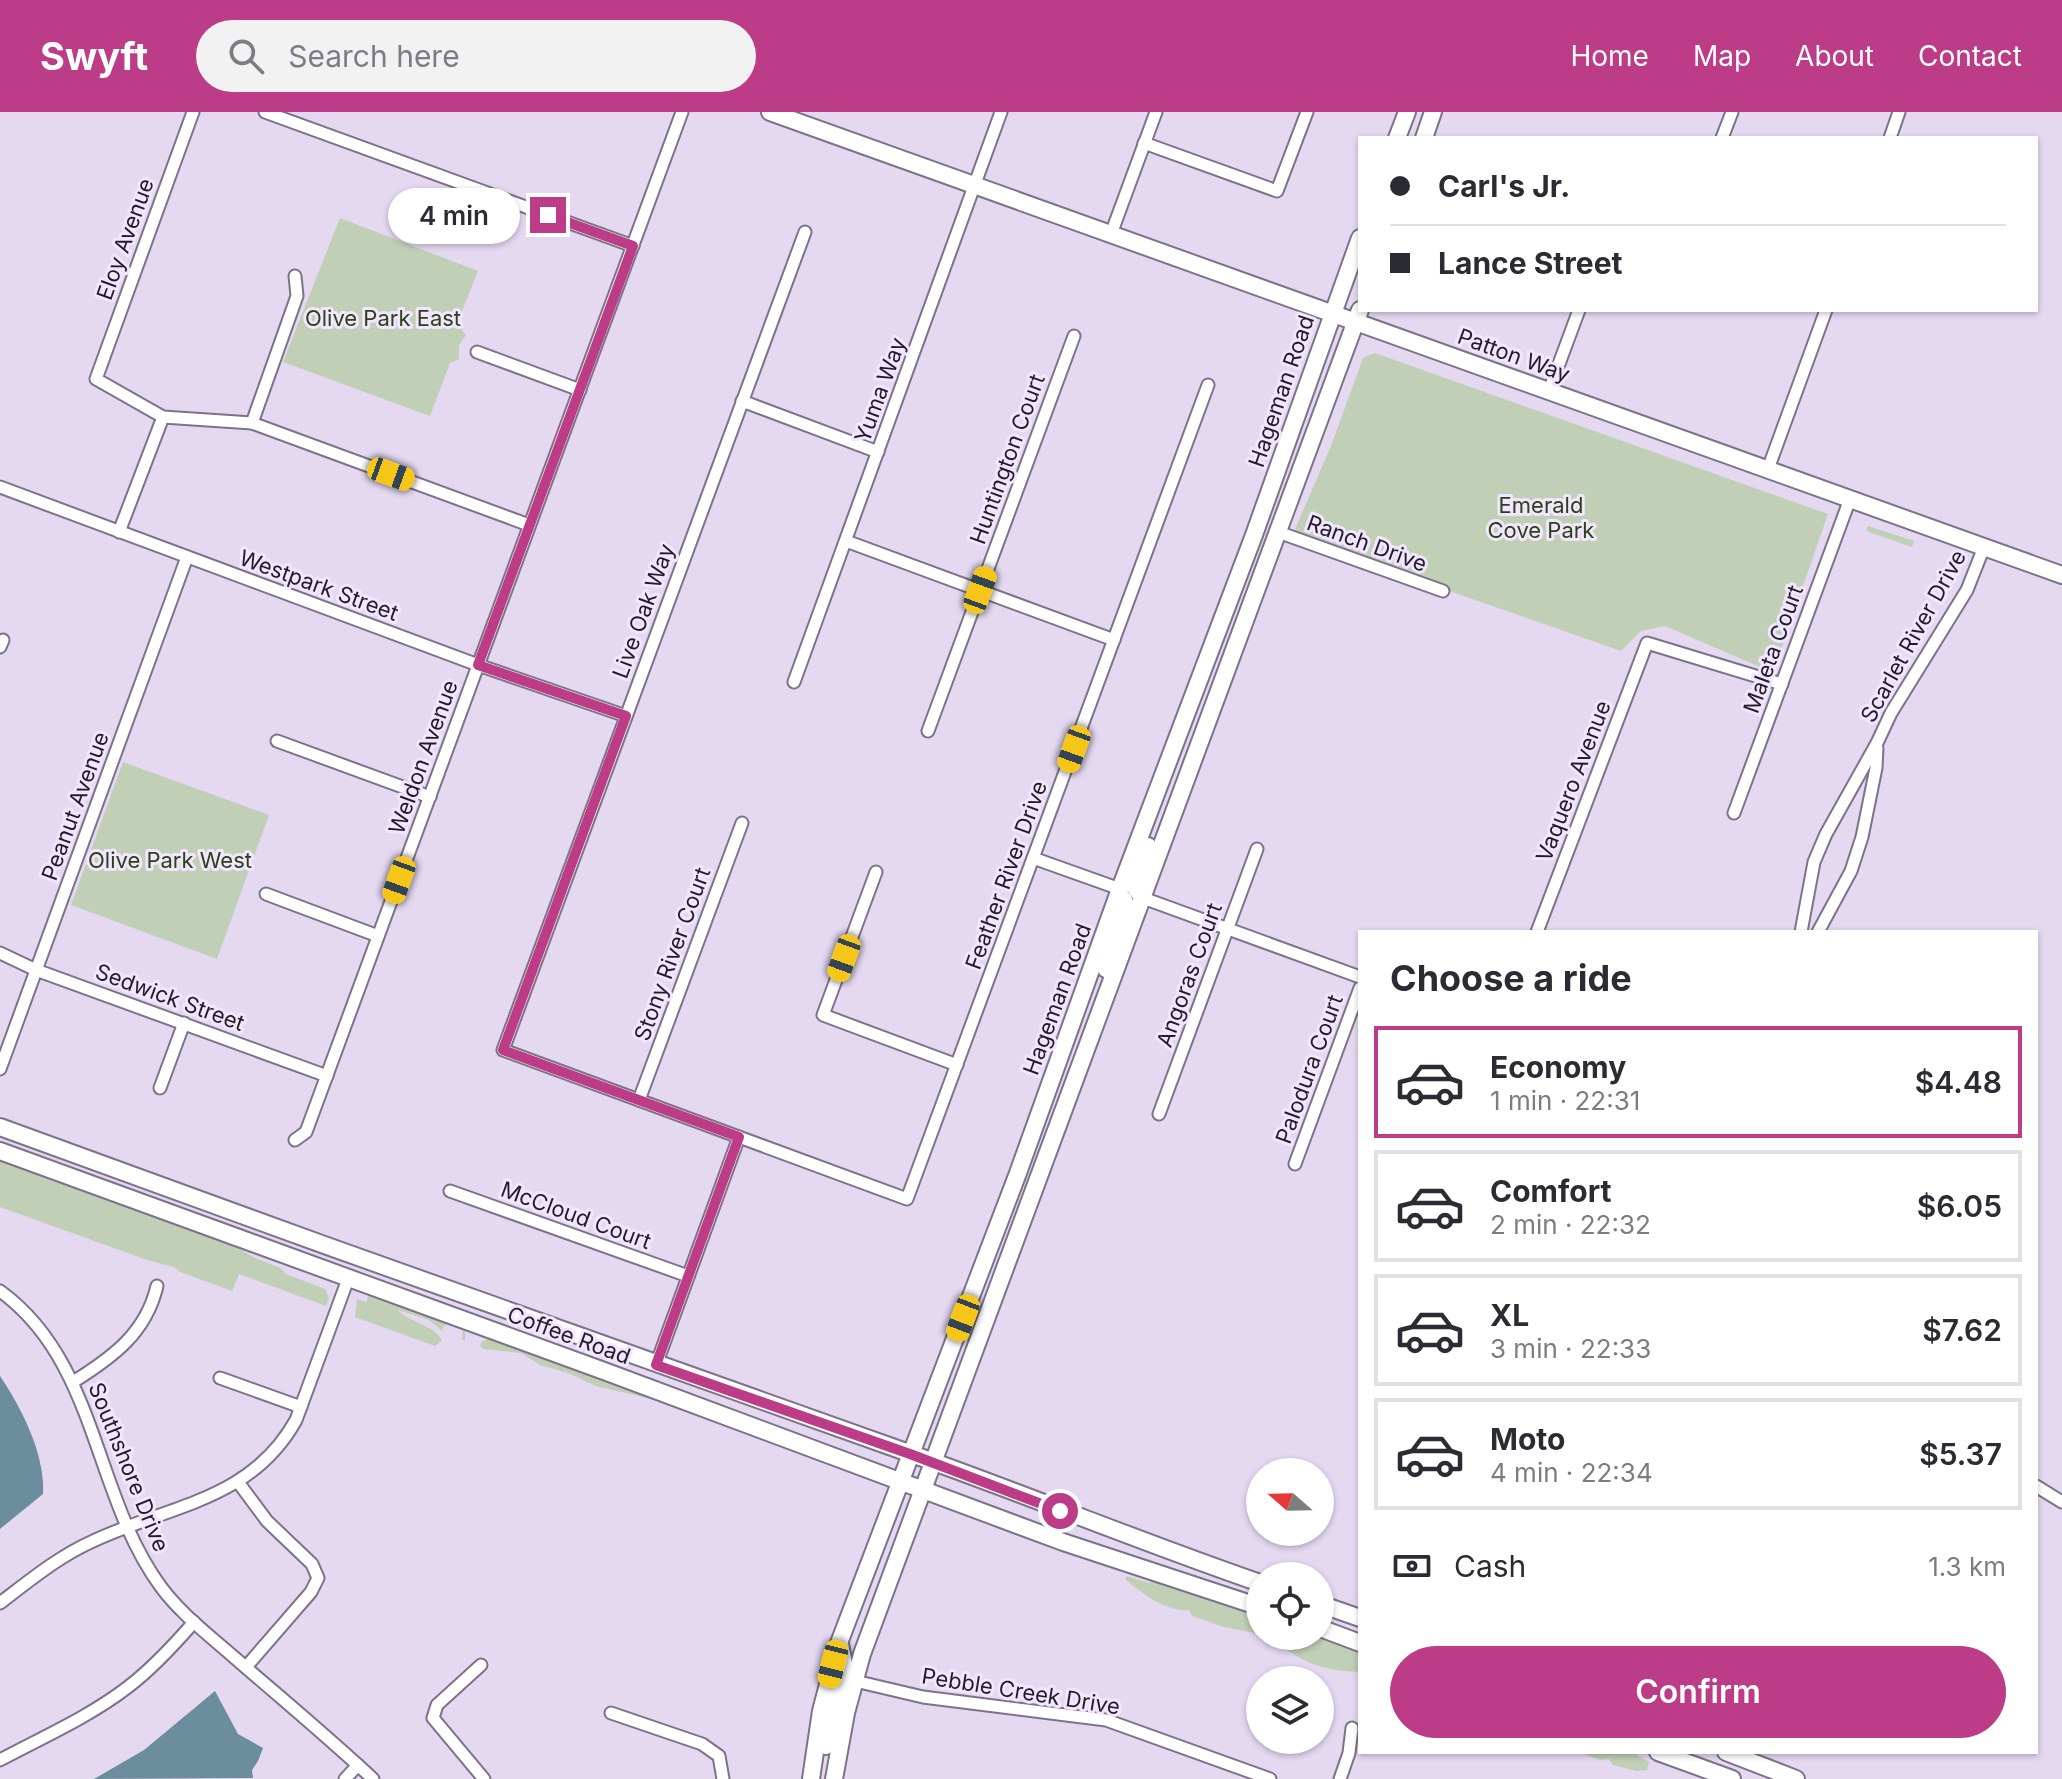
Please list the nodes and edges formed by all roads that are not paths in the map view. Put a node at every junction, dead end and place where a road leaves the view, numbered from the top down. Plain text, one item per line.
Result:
1 (193, 112) edge
2 (265, 112) edge
3 (682, 112) edge
4 (770, 112) edge
5 (1001, 112) edge
6 (1156, 112) edge
7 (1307, 112) edge
8 (1407, 112) edge
9 (1433, 112) edge
10 (1732, 112) edge
11 (1899, 112) edge
12 (1398, 136) edge
13 (1425, 136) edge
14 (1723, 136) edge
15 (1891, 136) edge
16 (1144, 143) junction
17 (974, 185) junction
18 (805, 232) dead end
19 (1111, 234) junction
20 (1358, 243) edge
21 (633, 246) junction
22 (295, 276) dead end
23 (1578, 312) edge
24 (1825, 312) edge
25 (1332, 313) junction
26 (1358, 316) edge
27 (1074, 336) dead end
28 (477, 352) dead end
29 (1208, 385) dead end
30 (580, 390) junction
31 (1549, 391) junction
32 (742, 401) junction
33 (163, 417) junction
34 (252, 423) junction
35 (878, 452) junction
36 (1768, 469) junction
37 (0, 487) edge
38 (1850, 499) junction
39 (529, 525) junction
40 (119, 532) junction
41 (1278, 532) junction
42 (846, 541) junction
43 (1984, 547) junction
44 (187, 557) junction
45 (2062, 575) edge
46 (980, 590) junction
47 (1443, 591) dead end
48 (1114, 640) junction
49 (478, 665) junction
50 (794, 682) dead end
51 (1782, 684) junction
52 (626, 716) junction
53 (928, 731) dead end
54 (277, 741) dead end
55 (1877, 743) junction
56 (430, 797) junction
57 (1155, 798) junction
58 (1734, 813) dead end
59 (742, 823) dead end
60 (1257, 849) dead end
61 (1033, 858) junction
62 (876, 872) dead end
63 (1120, 889) junction
64 (266, 894) dead end
65 (1143, 898) junction
66 (1227, 929) junction
67 (1538, 930) edge
68 (1801, 930) edge
69 (1819, 930) edge
70 (378, 936) junction
71 (0, 953) edge
72 (36, 970) junction
73 (1358, 976) edge
74 (1358, 993) edge
75 (1100, 1010) junction
76 (184, 1023) junction
77 (957, 1065) junction
78 (0, 1069) edge
79 (327, 1076) junction
80 (160, 1088) dead end
81 (639, 1100) junction
82 (1159, 1114) dead end
83 (0, 1127) edge
84 (739, 1137) junction
85 (295, 1140) dead end
86 (0, 1151) edge
87 (1295, 1164) dead end
88 (1018, 1173) junction
89 (450, 1191) dead end
90 (688, 1276) junction
91 (348, 1279) junction
92 (1000, 1284) junction
93 (157, 1286) dead end
94 (0, 1291) edge
95 (477, 1325) junction
96 (592, 1342) junction
97 (656, 1365) junction
98 (220, 1378) dead end
99 (73, 1382) junction
100 (301, 1407) junction
101 (910, 1454) junction
102 (934, 1463) junction
103 (899, 1481) junction
104 (238, 1482) junction
105 (2038, 1487) edge
106 (924, 1491) junction
107 (2062, 1502) edge
108 (129, 1527) junction
109 (1246, 1578) edge
110 (1246, 1602) edge
111 (0, 1603) edge
112 (1334, 1609) edge
113 (1358, 1617) edge
114 (194, 1622) junction
115 (1334, 1633) edge
116 (1358, 1642) edge
117 (839, 1643) junction
118 (481, 1665) dead end
119 (246, 1667) junction
120 (855, 1681) junction
121 (611, 1713) dead end
122 (1352, 1728) dead end
123 (1663, 1754) edge
124 (1731, 1754) edge
125 (0, 1760) edge
126 (358, 1765) junction
127 (345, 1779) edge
128 (373, 1779) edge
129 (484, 1779) edge
130 (723, 1779) edge
131 (811, 1779) edge
132 (825, 1779) edge
133 (834, 1779) edge
134 (1270, 1779) edge
135 (1340, 1779) edge
136 (1732, 1779) edge
137 (1796, 1779) edge

1 - 33 street, Eloy Avenue
2 - 21 street
3 - 21 street, Weldon Avenue
4 - 17 main road, Patton Way
5 - 17 street, Yuma Way
6 - 16 street
7 - 16 street
8 - 12 main road
9 - 13 main road
10 - 14 street
11 - 15 street
16 - 19 street
17 - 19 main road, Patton Way
17 - 35 street, Yuma Way
18 - 32 street, Live Oak Way
19 - 25 main road, Patton Way
20 - 25 main road, Hageman Road
21 - 30 street, Weldon Avenue
22 - 34 street
23 - 31 street
24 - 36 street
25 - 26 main road, Patton Way
25 - 57 main road, Hageman Road
26 - 31 main road, Patton Way
26 - 41 main road, Hageman Road
27 - 46 street, Huntington Court
28 - 30 street
29 - 48 street, Feather River Drive
30 - 39 street, Weldon Avenue
31 - 36 main road, Patton Way
32 - 35 street
32 - 52 street, Live Oak Way
33 - 34 street
33 - 40 street
34 - 39 street
35 - 42 street, Yuma Way
36 - 38 main road, Patton Way
37 - 40 street, Westpark Street
38 - 43 main road, Patton Way
38 - 51 street, Maleta Court
39 - 49 street, Weldon Avenue
40 - 44 street, Westpark Street
41 - 47 street, Ranch Drive
41 - 65 main road, Hageman Road
42 - 46 street
42 - 50 street, Yuma Way
43 - 45 main road, Patton Way
43 - 55 street, Scarlet River Drive
44 - 49 street, Westpark Street
44 - 72 street, Peanut Avenue
46 - 48 street
46 - 53 street, Huntington Court
48 - 61 street, Feather River Drive
49 - 52 street, Westpark Street
49 - 56 street, Weldon Avenue
51 - 58 street, Maleta Court
51 - 67 street, Vaquero Avenue
52 - 81 street, Live Oak Way
54 - 56 street
55 - 68 street, Scarlet River Drive
55 - 69 street, Scarlet River Drive
56 - 70 street, Weldon Avenue
57 - 63 main road, Hageman Road
57 - 65 main road
59 - 81 street, Stony River Court
60 - 66 street, Angoras Court
61 - 63 street
61 - 77 street, Feather River Drive
62 - 77 street
63 - 75 main road
63 - 88 main road, Hageman Road
64 - 70 street
65 - 66 street
65 - 75 main road, Hageman Road
66 - 73 street
66 - 82 street, Angoras Court
70 - 79 street, Weldon Avenue
71 - 72 street, Sedwick Street
72 - 76 street, Sedwick Street
72 - 78 street, Peanut Avenue
74 - 87 street, Palodura Court
75 - 92 main road, Hageman Road
76 - 79 street, Sedwick Street
76 - 80 street
77 - 84 street, Feather River Drive
79 - 85 street, Weldon Avenue
81 - 84 street
83 - 96 main road, Coffee Road
84 - 90 street
86 - 91 main road, Coffee Road
88 - 92 main road
88 - 101 main road, Hageman Road
89 - 90 street, McCloud Court
90 - 97 street
91 - 95 main road, Coffee Road
91 - 100 street
92 - 102 main road, Hageman Road
93 - 99 street
94 - 99 street, Southshore Drive
95 - 96 main road
95 - 103 main road, Coffee Road
96 - 97 main road, Coffee Road
97 - 101 main road, Coffee Road
98 - 100 street
99 - 108 street, Southshore Drive
100 - 104 street
101 - 102 main road, Coffee Road
101 - 103 main road, Hageman Road
102 - 106 main road, Hageman Road
102 - 109 main road, Coffee Road
103 - 106 main road, Coffee Road
103 - 117 main road, Hageman Road
104 - 108 street
104 - 119 street
105 - 107 street
106 - 110 main road, Coffee Road
106 - 120 main road, Hageman Road
108 - 111 street
108 - 114 street, Southshore Drive
112 - 113 main road
114 - 119 street, Southshore Drive
114 - 125 street
115 - 116 main road
117 - 131 main road, Hageman Road
117 - 132 main road
118 - 129 street
119 - 126 street, Southshore Drive
120 - 133 main road, Hageman Road
120 - 134 street, Pebble Creek Drive
121 - 130 street
122 - 135 street
123 - 136 main road
124 - 137 main road
126 - 127 street
126 - 128 street, Southshore Drive

